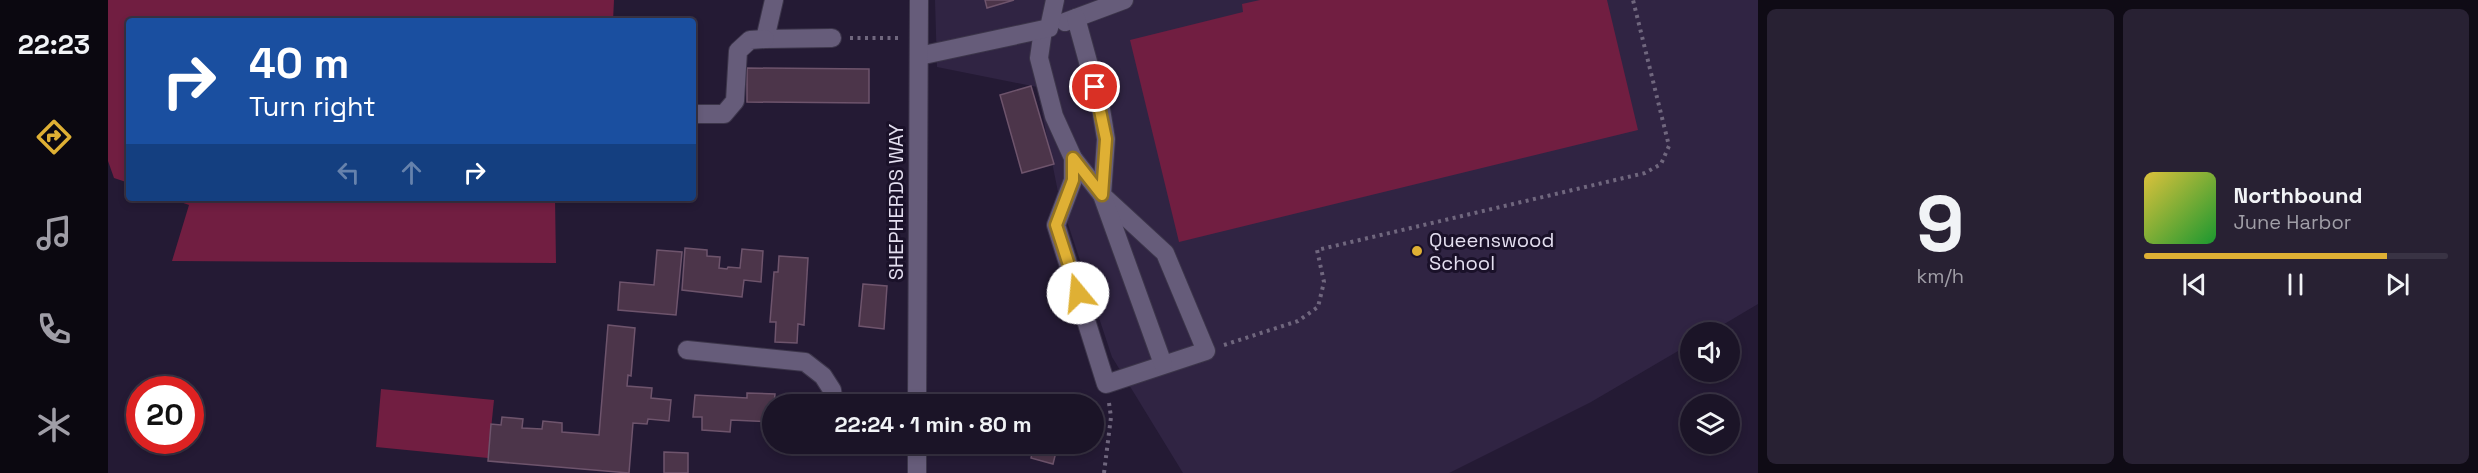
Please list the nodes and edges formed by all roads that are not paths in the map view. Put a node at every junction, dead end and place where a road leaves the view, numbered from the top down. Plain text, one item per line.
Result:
1 (774, 0) edge
2 (919, 0) edge
3 (1055, 0) edge
4 (1124, 0) edge
5 (1076, 18) junction
6 (1046, 29) junction
7 (832, 38) road end
8 (765, 39) junction
9 (919, 47) junction
10 (696, 114) edge
11 (1073, 158) junction
12 (1102, 195) junction
13 (687, 350) dead end
14 (1163, 364) junction
15 (833, 394) edge
16 (918, 394) edge
17 (917, 454) edge
18 (918, 473) edge

1 - 8 street
2 - 9 street, SHEPHERDS WAY
3 - 6 street
4 - 5 street
5 - 6 street
5 - 12 street
6 - 9 street
6 - 11 street
7 - 8 street
8 - 10 street
9 - 16 street, SHEPHERDS WAY
11 - 12 street
11 - 14 street
12 - 14 street
12 - 14 street
13 - 15 street
17 - 18 street

